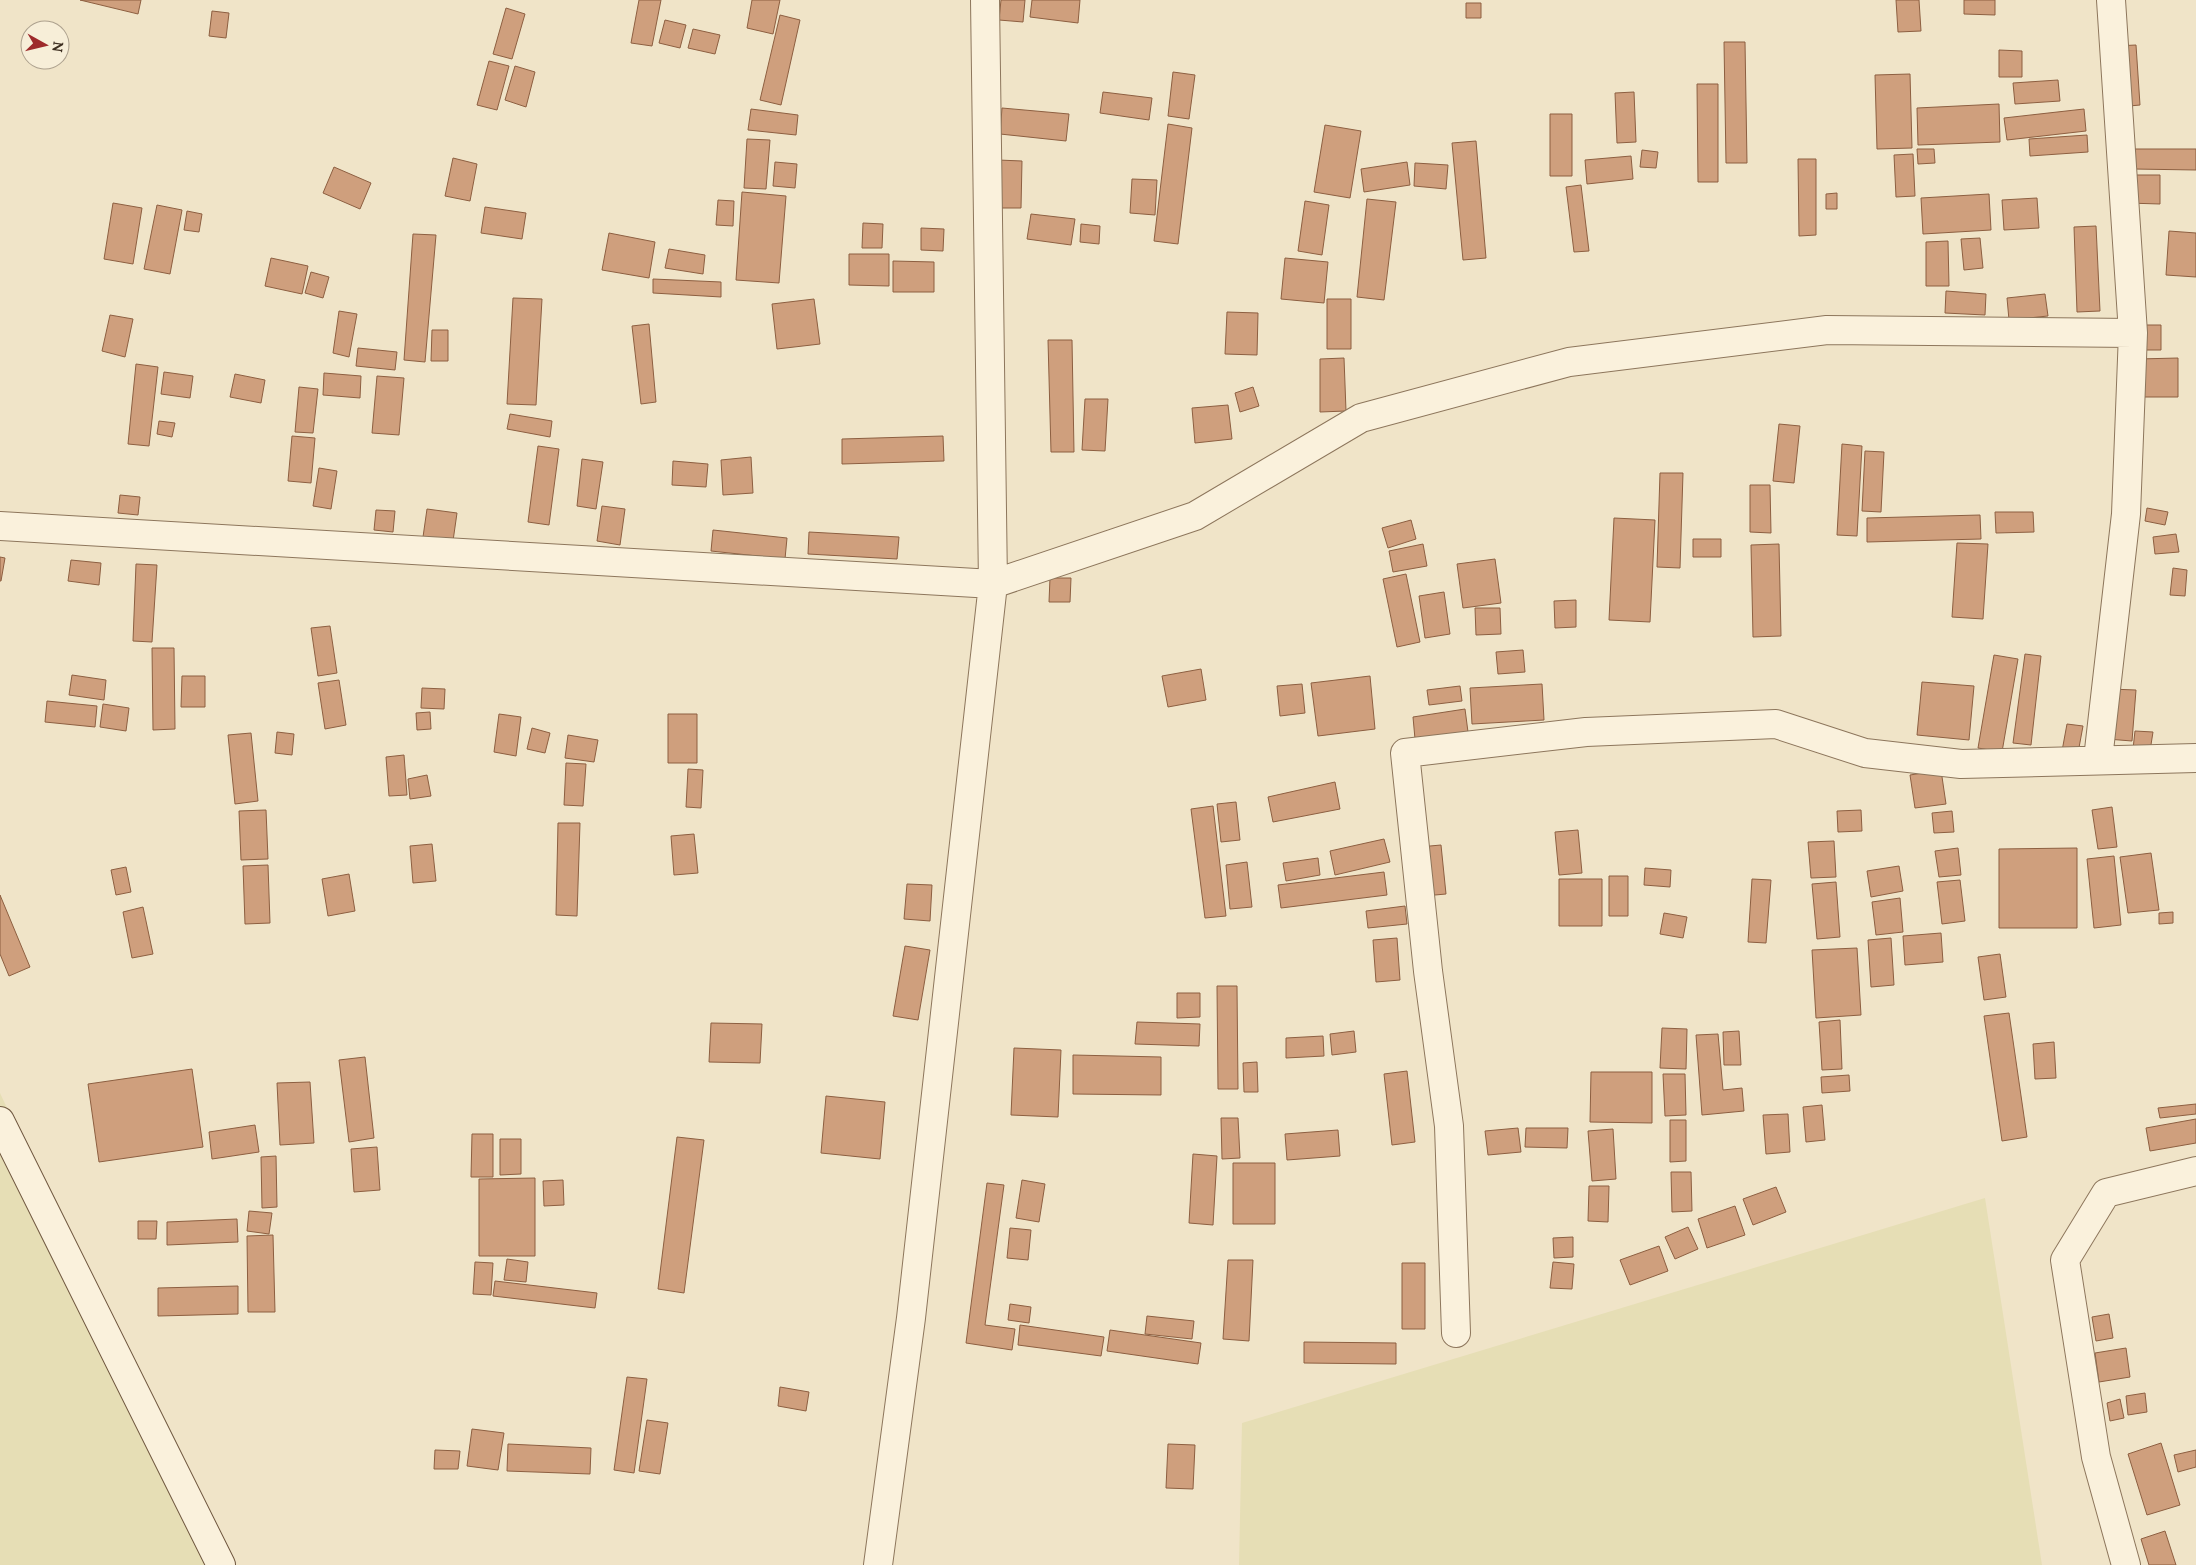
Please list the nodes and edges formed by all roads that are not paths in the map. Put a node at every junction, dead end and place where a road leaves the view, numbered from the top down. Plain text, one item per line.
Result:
1 (985, 0) edge
2 (2111, 0) edge
3 (2133, 332) junction
4 (0, 526) edge
5 (993, 584) junction
6 (2196, 758) edge
7 (2098, 759) junction
8 (0, 1121) edge
9 (2196, 1171) edge
10 (1456, 1333) dead end
11 (220, 1565) edge
12 (878, 1565) edge
13 (2126, 1565) edge

1 - 5 street
2 - 3 street
3 - 5 street
3 - 7 street
4 - 5 street
5 - 12 street
6 - 7 street
7 - 10 street
8 - 11 street
9 - 13 street

